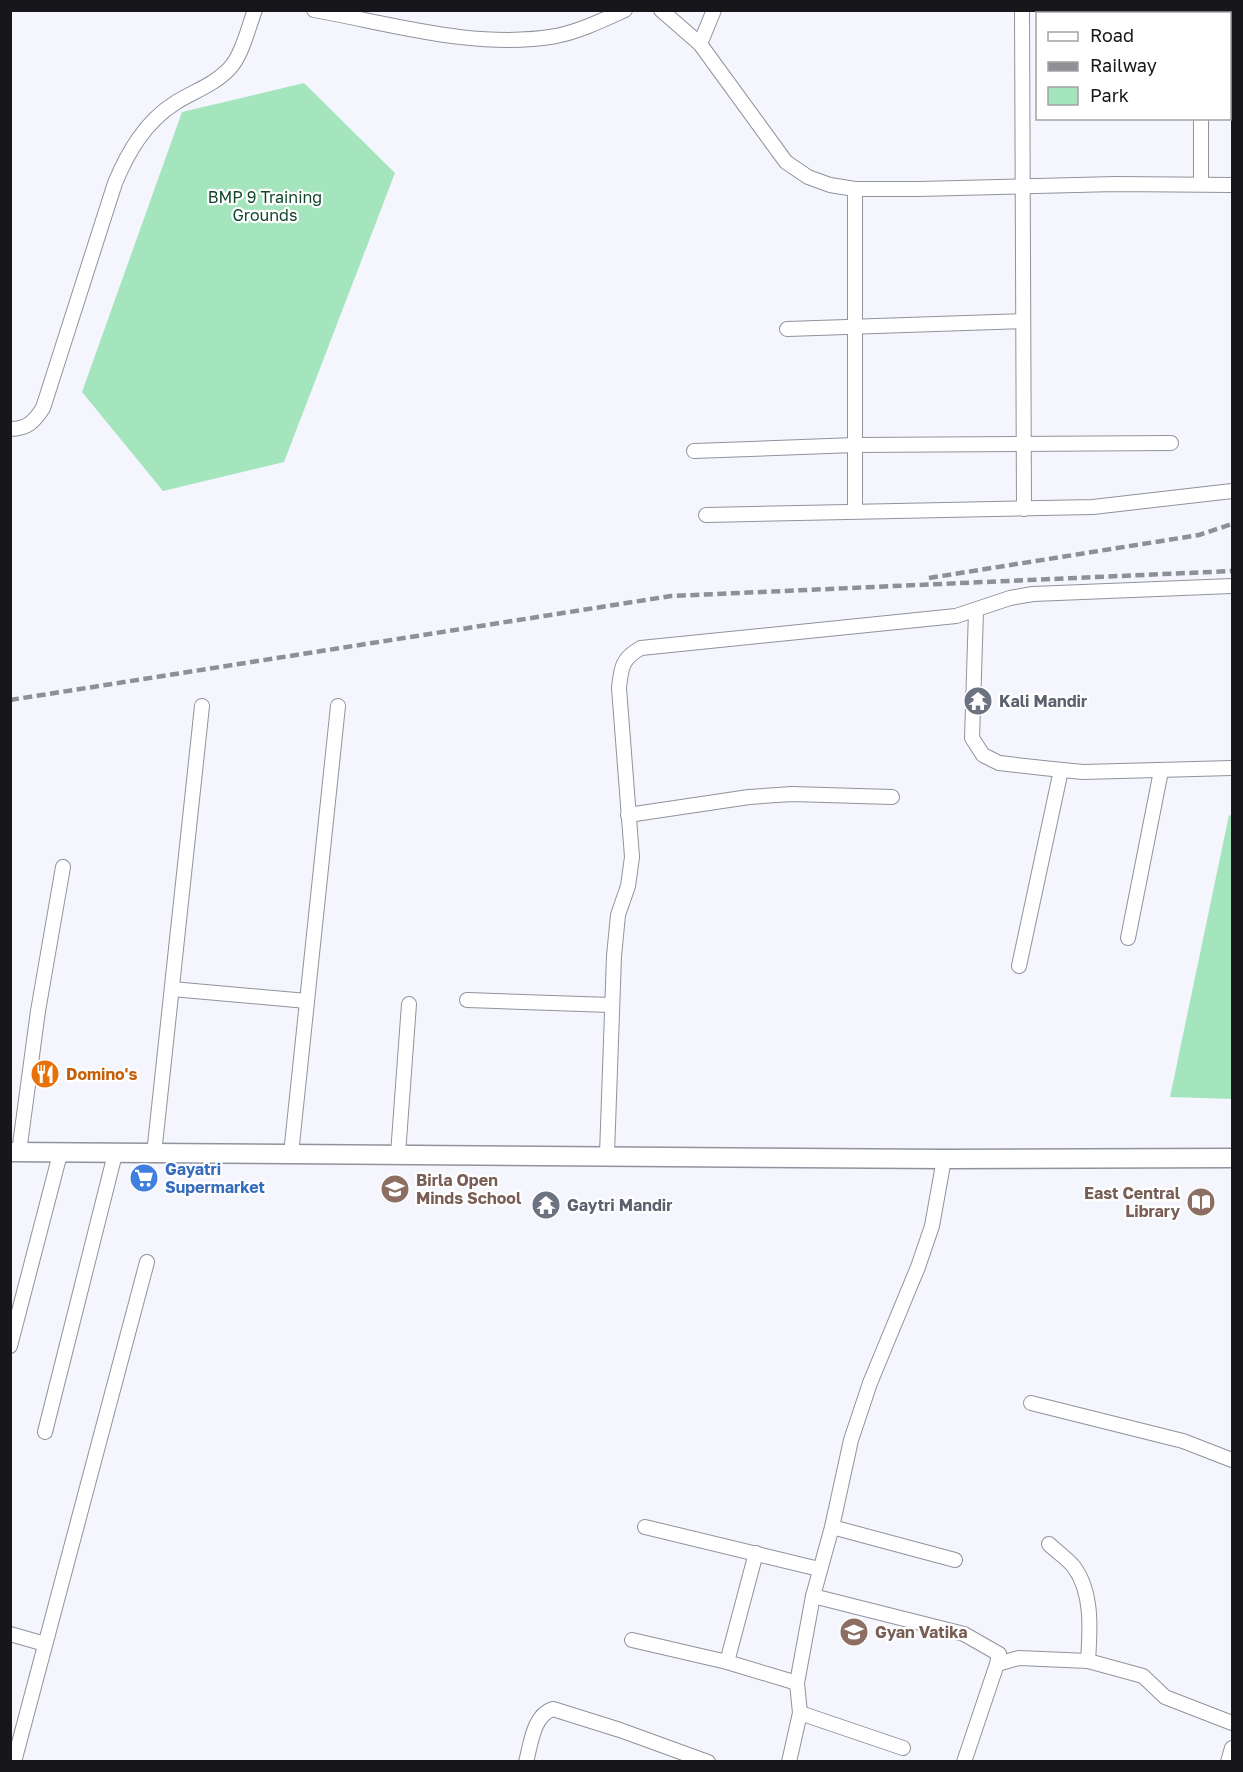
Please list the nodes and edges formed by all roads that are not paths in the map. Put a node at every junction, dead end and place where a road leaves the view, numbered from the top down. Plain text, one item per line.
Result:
1 (255, 10) edge
2 (314, 10) edge
3 (625, 10) edge
4 (661, 10) edge
5 (714, 10) edge
6 (1022, 10) edge
7 (700, 44) junction
8 (1201, 120) edge
9 (1201, 184) junction
10 (1233, 185) edge
11 (1023, 186) junction
12 (855, 189) junction
13 (1023, 321) junction
14 (855, 325) junction
15 (787, 329) dead end
16 (10, 429) edge
17 (1171, 443) dead end
18 (855, 445) junction
19 (1023, 445) junction
20 (694, 451) dead end
21 (1233, 491) edge
22 (1024, 509) junction
23 (855, 511) junction
24 (706, 515) dead end
25 (1233, 586) edge
26 (976, 611) junction
27 (202, 706) dead end
28 (338, 706) dead end
29 (1233, 768) edge
30 (1061, 770) junction
31 (1161, 771) junction
32 (892, 797) dead end
33 (628, 815) junction
34 (63, 867) dead end
35 (1128, 938) dead end
36 (1019, 966) dead end
37 (172, 989) junction
38 (467, 1000) dead end
39 (307, 1001) junction
40 (409, 1004) dead end
41 (611, 1005) junction
42 (15, 1152) edge
43 (60, 1154) junction
44 (115, 1154) junction
45 (154, 1154) junction
46 (291, 1154) junction
47 (398, 1154) junction
48 (607, 1154) junction
49 (1233, 1158) edge
50 (944, 1159) junction
51 (147, 1262) dead end
52 (10, 1346) edge
53 (1031, 1403) dead end
54 (45, 1432) dead end
55 (1233, 1460) edge
56 (645, 1527) dead end
57 (832, 1527) junction
58 (1049, 1544) dead end
59 (756, 1553) junction
60 (955, 1560) dead end
61 (819, 1569) junction
62 (813, 1596) junction
63 (10, 1634) edge
64 (632, 1640) dead end
65 (45, 1644) junction
66 (1088, 1660) junction
67 (728, 1662) junction
68 (997, 1664) junction
69 (797, 1683) junction
70 (800, 1713) junction
71 (1233, 1723) edge
72 (903, 1748) dead end
73 (1233, 1748) edge
74 (14, 1761) edge
75 (526, 1761) edge
76 (708, 1761) edge
77 (789, 1761) edge
78 (964, 1761) edge
79 (1228, 1761) edge

1 - 16 street
2 - 3 street
4 - 7 street
5 - 7 street
6 - 11 street
7 - 12 street
8 - 9 street
9 - 10 street
9 - 11 street
11 - 12 street
11 - 13 street
12 - 14 street
13 - 14 street
13 - 19 street
14 - 15 street
14 - 18 street
17 - 19 street
18 - 19 street
18 - 20 street
18 - 23 street
19 - 22 street
21 - 22 street
22 - 23 street
23 - 24 street
25 - 26 street
26 - 30 street
26 - 33 street
27 - 37 street
28 - 39 street
29 - 31 street
30 - 31 street
30 - 36 street
31 - 35 street
32 - 33 street
33 - 41 street
34 - 42 street
37 - 39 street
37 - 45 street
38 - 41 street
39 - 46 street
40 - 47 street
41 - 48 street
42 - 43 main road
43 - 44 main road
43 - 52 street
44 - 45 main road
44 - 54 street
45 - 46 main road
46 - 47 main road
47 - 48 main road
48 - 50 main road
49 - 50 main road
50 - 57 street
51 - 65 street
53 - 55 street
56 - 59 street
57 - 60 street
57 - 61 street
58 - 66 street
59 - 61 street
59 - 67 street
61 - 62 street
62 - 68 street
62 - 69 street
63 - 65 street
64 - 67 street
65 - 74 street
66 - 68 street
66 - 71 street
67 - 69 street
68 - 78 street
69 - 70 street
70 - 72 street
70 - 77 street
73 - 79 street
75 - 76 street

